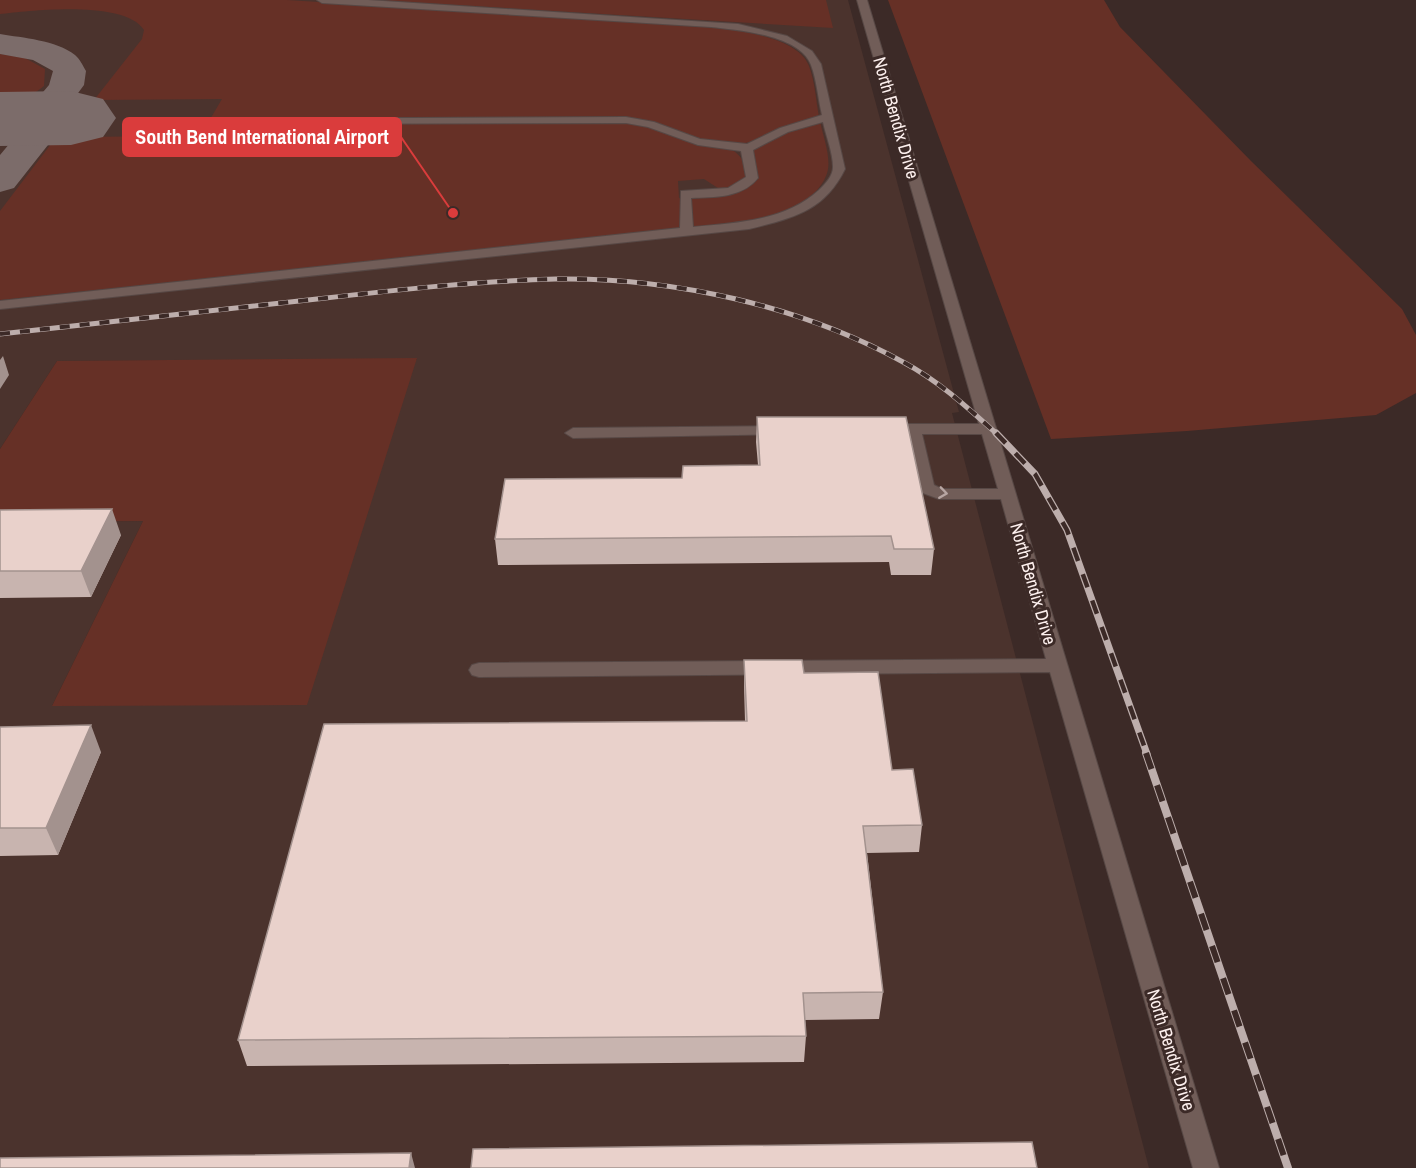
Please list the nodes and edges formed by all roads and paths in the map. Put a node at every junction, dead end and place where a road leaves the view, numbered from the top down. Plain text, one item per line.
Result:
1 (322, 0) edge
2 (862, 0) edge
3 (828, 117) junction
4 (216, 123) dead end
5 (749, 148) junction
6 (687, 232) junction
7 (0, 305) edge
8 (913, 428) junction
9 (866, 429) edge
10 (989, 429) junction
11 (795, 430) edge
12 (573, 433) dead end
13 (1007, 494) junction
14 (1057, 665) junction
15 (479, 670) dead end
16 (1206, 1168) edge

1 - 3 street
2 - 10 street, North Bendix Drive
3 - 5 street
3 - 6 street
4 - 5 street
5 - 6 street
6 - 7 street
8 - 9 street
8 - 10 street
8 -> 13 street
10 - 13 street, North Bendix Drive
11 - 12 street
13 - 14 street, North Bendix Drive
14 - 15 street
14 - 16 street, North Bendix Drive

